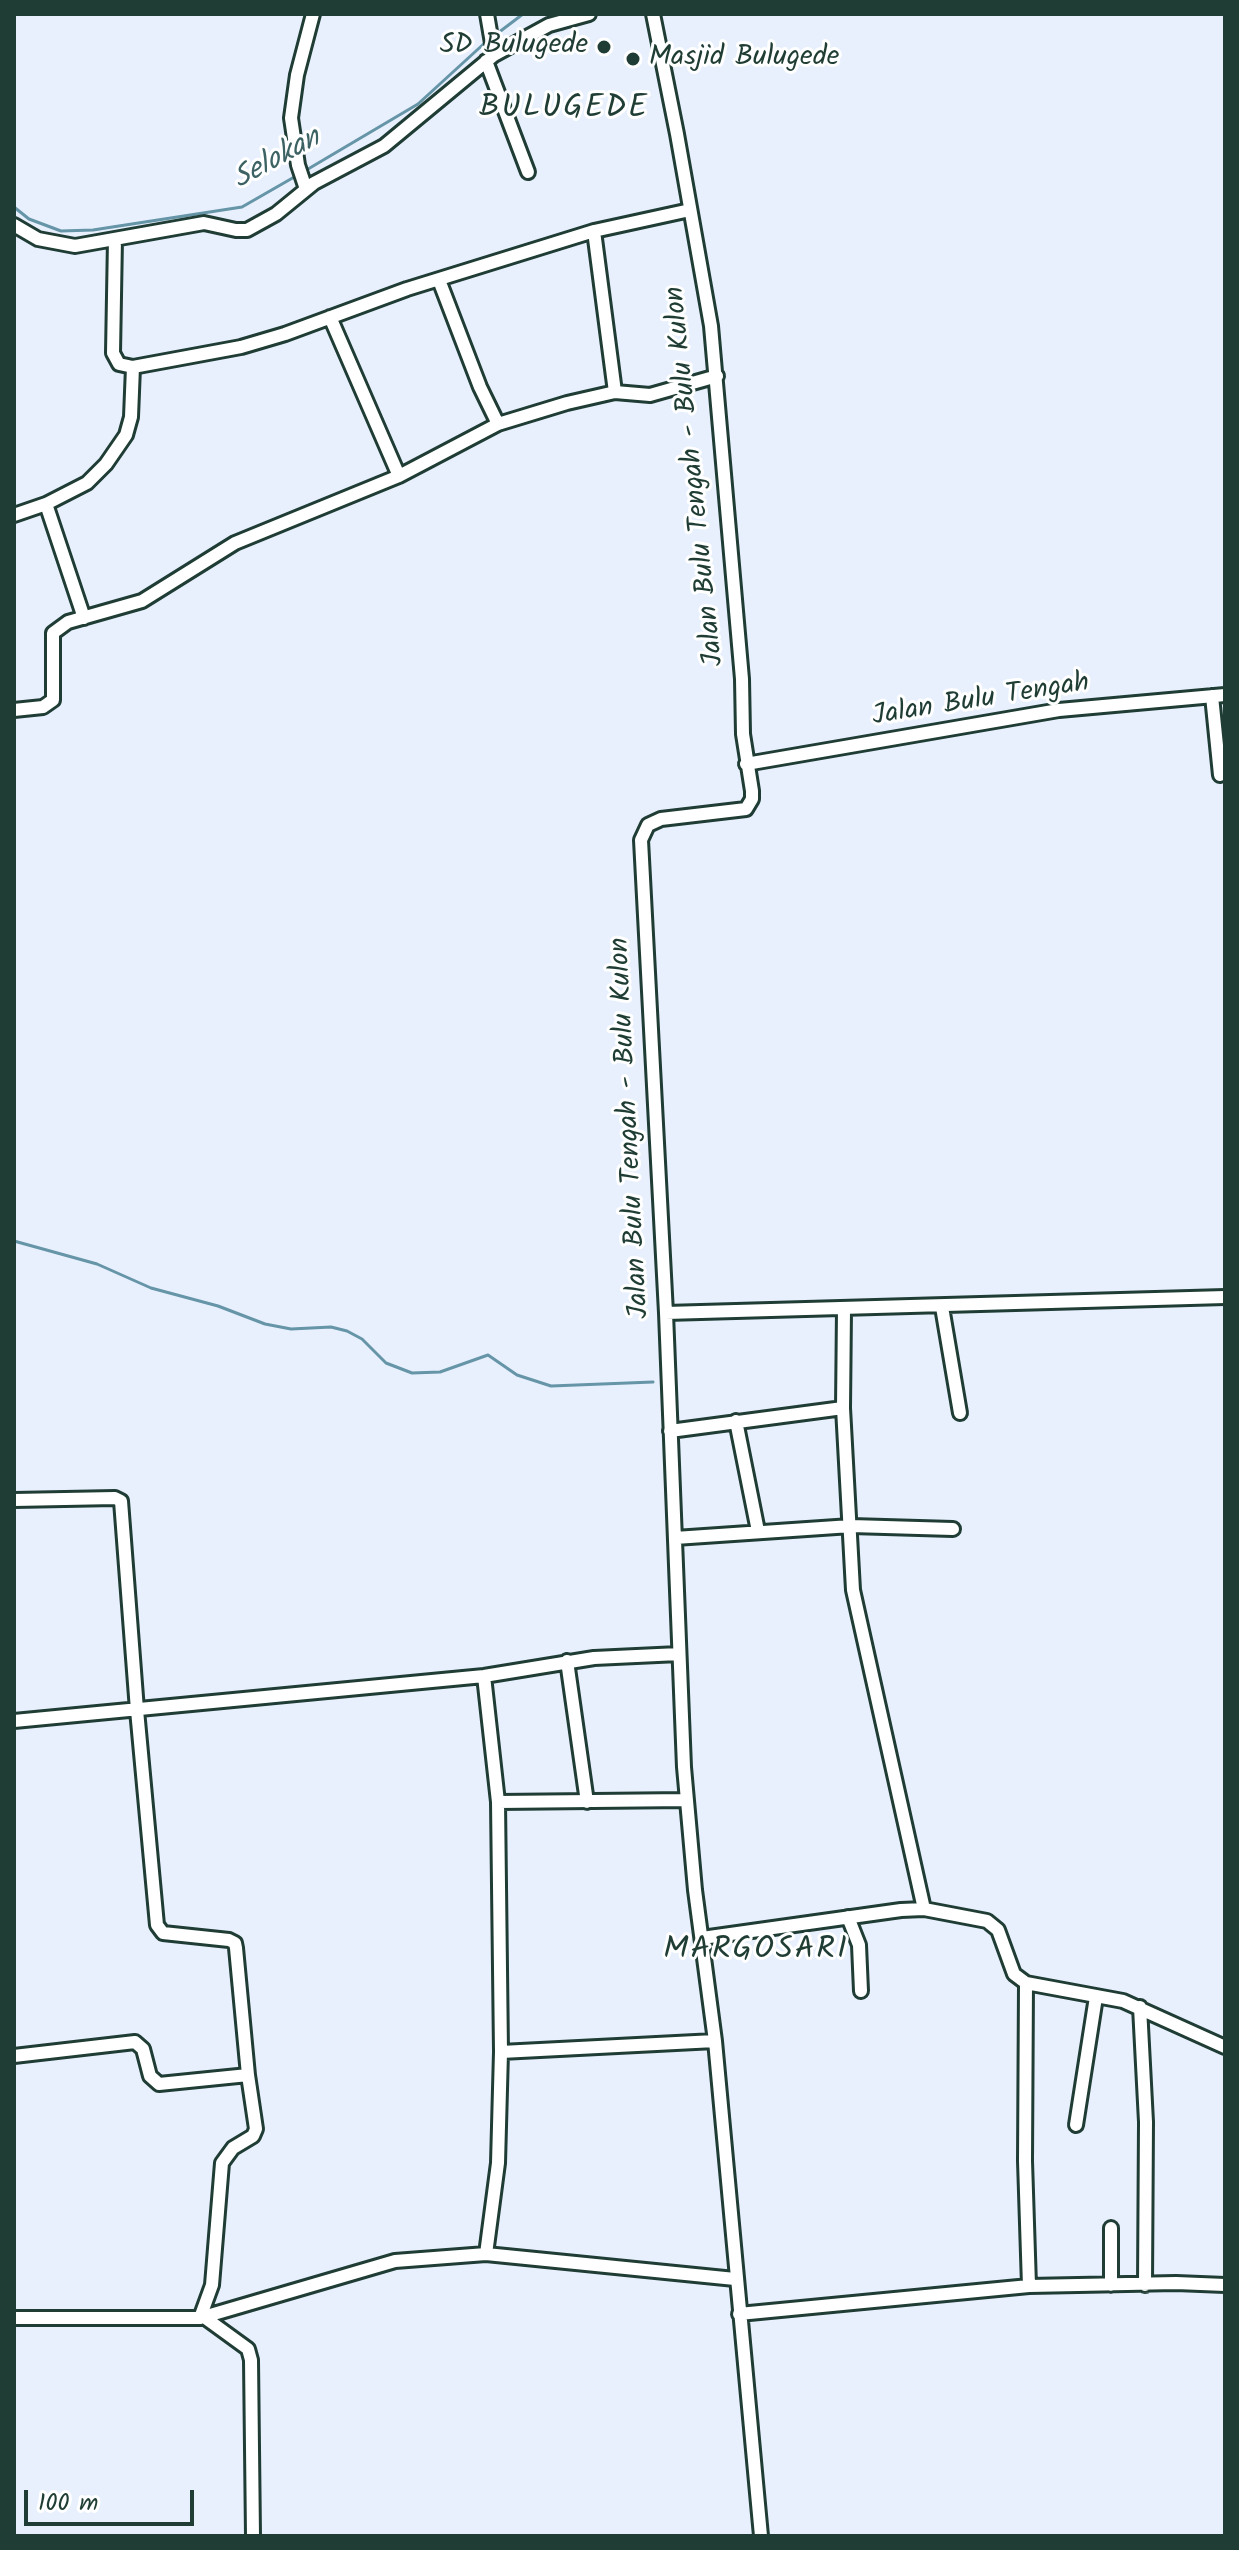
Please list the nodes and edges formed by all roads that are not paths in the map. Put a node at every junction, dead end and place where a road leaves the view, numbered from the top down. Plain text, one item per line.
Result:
1 (313, 14) edge
2 (487, 14) edge
3 (589, 14) edge
4 (653, 14) edge
5 (490, 58) junction
6 (528, 172) dead end
7 (305, 186) junction
8 (690, 210) junction
9 (14, 225) edge
10 (594, 231) junction
11 (115, 239) junction
12 (439, 280) junction
13 (330, 317) junction
14 (133, 367) junction
15 (717, 376) junction
16 (615, 392) junction
17 (498, 424) junction
18 (399, 476) junction
19 (46, 504) junction
20 (14, 515) edge
21 (84, 618) junction
22 (1218, 695) edge
23 (14, 710) edge
24 (746, 764) junction
25 (1220, 775) dead end
26 (1225, 1297) edge
27 (942, 1307) junction
28 (844, 1310) junction
29 (666, 1313) junction
30 (843, 1408) junction
31 (960, 1413) dead end
32 (736, 1421) junction
33 (670, 1431) junction
34 (14, 1500) edge
35 (851, 1526) junction
36 (953, 1529) dead end
37 (758, 1531) junction
38 (675, 1538) junction
39 (679, 1654) junction
40 (567, 1661) junction
41 (484, 1676) junction
42 (137, 1710) junction
43 (14, 1721) edge
44 (687, 1800) junction
45 (498, 1802) junction
46 (587, 1802) junction
47 (924, 1909) junction
48 (848, 1917) junction
49 (702, 1938) junction
50 (1026, 1983) junction
51 (861, 1991) dead end
52 (1096, 1997) junction
53 (1140, 2007) junction
54 (715, 2041) junction
55 (1225, 2047) edge
56 (501, 2052) junction
57 (14, 2056) edge
58 (248, 2075) junction
59 (1076, 2125) dead end
60 (1111, 2228) dead end
61 (486, 2254) junction
62 (735, 2279) junction
63 (1111, 2285) junction
64 (1145, 2285) junction
65 (1225, 2285) edge
66 (1029, 2286) junction
67 (739, 2314) junction
68 (202, 2317) junction
69 (14, 2318) edge
70 (253, 2536) edge
71 (761, 2536) edge

1 - 7 street
2 - 5 street
3 - 5 street
4 - 8 street, Jalan Bulu Tengah - Bulu Kulon
5 - 6 street
5 - 7 street
7 - 11 street
8 - 10 street
8 - 15 street, Jalan Bulu Tengah - Bulu Kulon
9 - 11 street
10 - 12 street
10 - 16 street
11 - 14 street
12 - 13 street
12 - 17 street
13 - 14 street
13 - 18 street
14 - 19 street
15 - 16 street
15 - 24 street, Jalan Bulu Tengah - Bulu Kulon
16 - 17 street
17 - 18 street
18 - 21 street
19 - 20 street
19 - 21 street
21 - 23 street
22 - 24 street, Jalan Bulu Tengah
22 - 25 street
24 - 29 street, Jalan Bulu Tengah - Bulu Kulon
26 - 27 street
27 - 28 street
27 - 31 street
28 - 29 street
28 - 30 street
29 - 33 street, Jalan Bulu Tengah - Bulu Kulon
30 - 32 street
30 - 35 street
32 - 33 street
32 - 37 street
33 - 38 street, Jalan Bulu Tengah - Bulu Kulon
34 - 42 street
35 - 36 street
35 - 37 street
35 - 47 street
37 - 38 street
38 - 39 street, Jalan Bulu Tengah - Bulu Kulon
39 - 40 street
39 - 44 street, Jalan Bulu Tengah - Bulu Kulon
40 - 41 street
40 - 46 street
41 - 42 street
41 - 45 street
42 - 43 street
42 - 58 street
44 - 46 street
44 - 49 street, Jalan Bulu Tengah - Bulu Kulon
45 - 46 street
45 - 56 street
47 - 48 street
47 - 50 street
48 - 49 street
48 - 51 street
49 - 54 street, Jalan Bulu Tengah - Bulu Kulon
50 - 52 street
50 - 66 street
52 - 53 street
52 - 59 street
53 - 55 street
53 - 64 street
54 - 56 street
54 - 62 street, Jalan Bulu Tengah - Bulu Kulon
56 - 61 street
57 - 58 street
58 - 68 street
60 - 63 street
61 - 62 street
61 - 68 street
62 - 67 street, Jalan Bulu Tengah - Bulu Kulon
63 - 64 street
63 - 66 street
64 - 65 street
66 - 67 street
67 - 71 street, Jalan Bulu Tengah - Bulu Kulon
68 - 69 street
68 - 70 street

